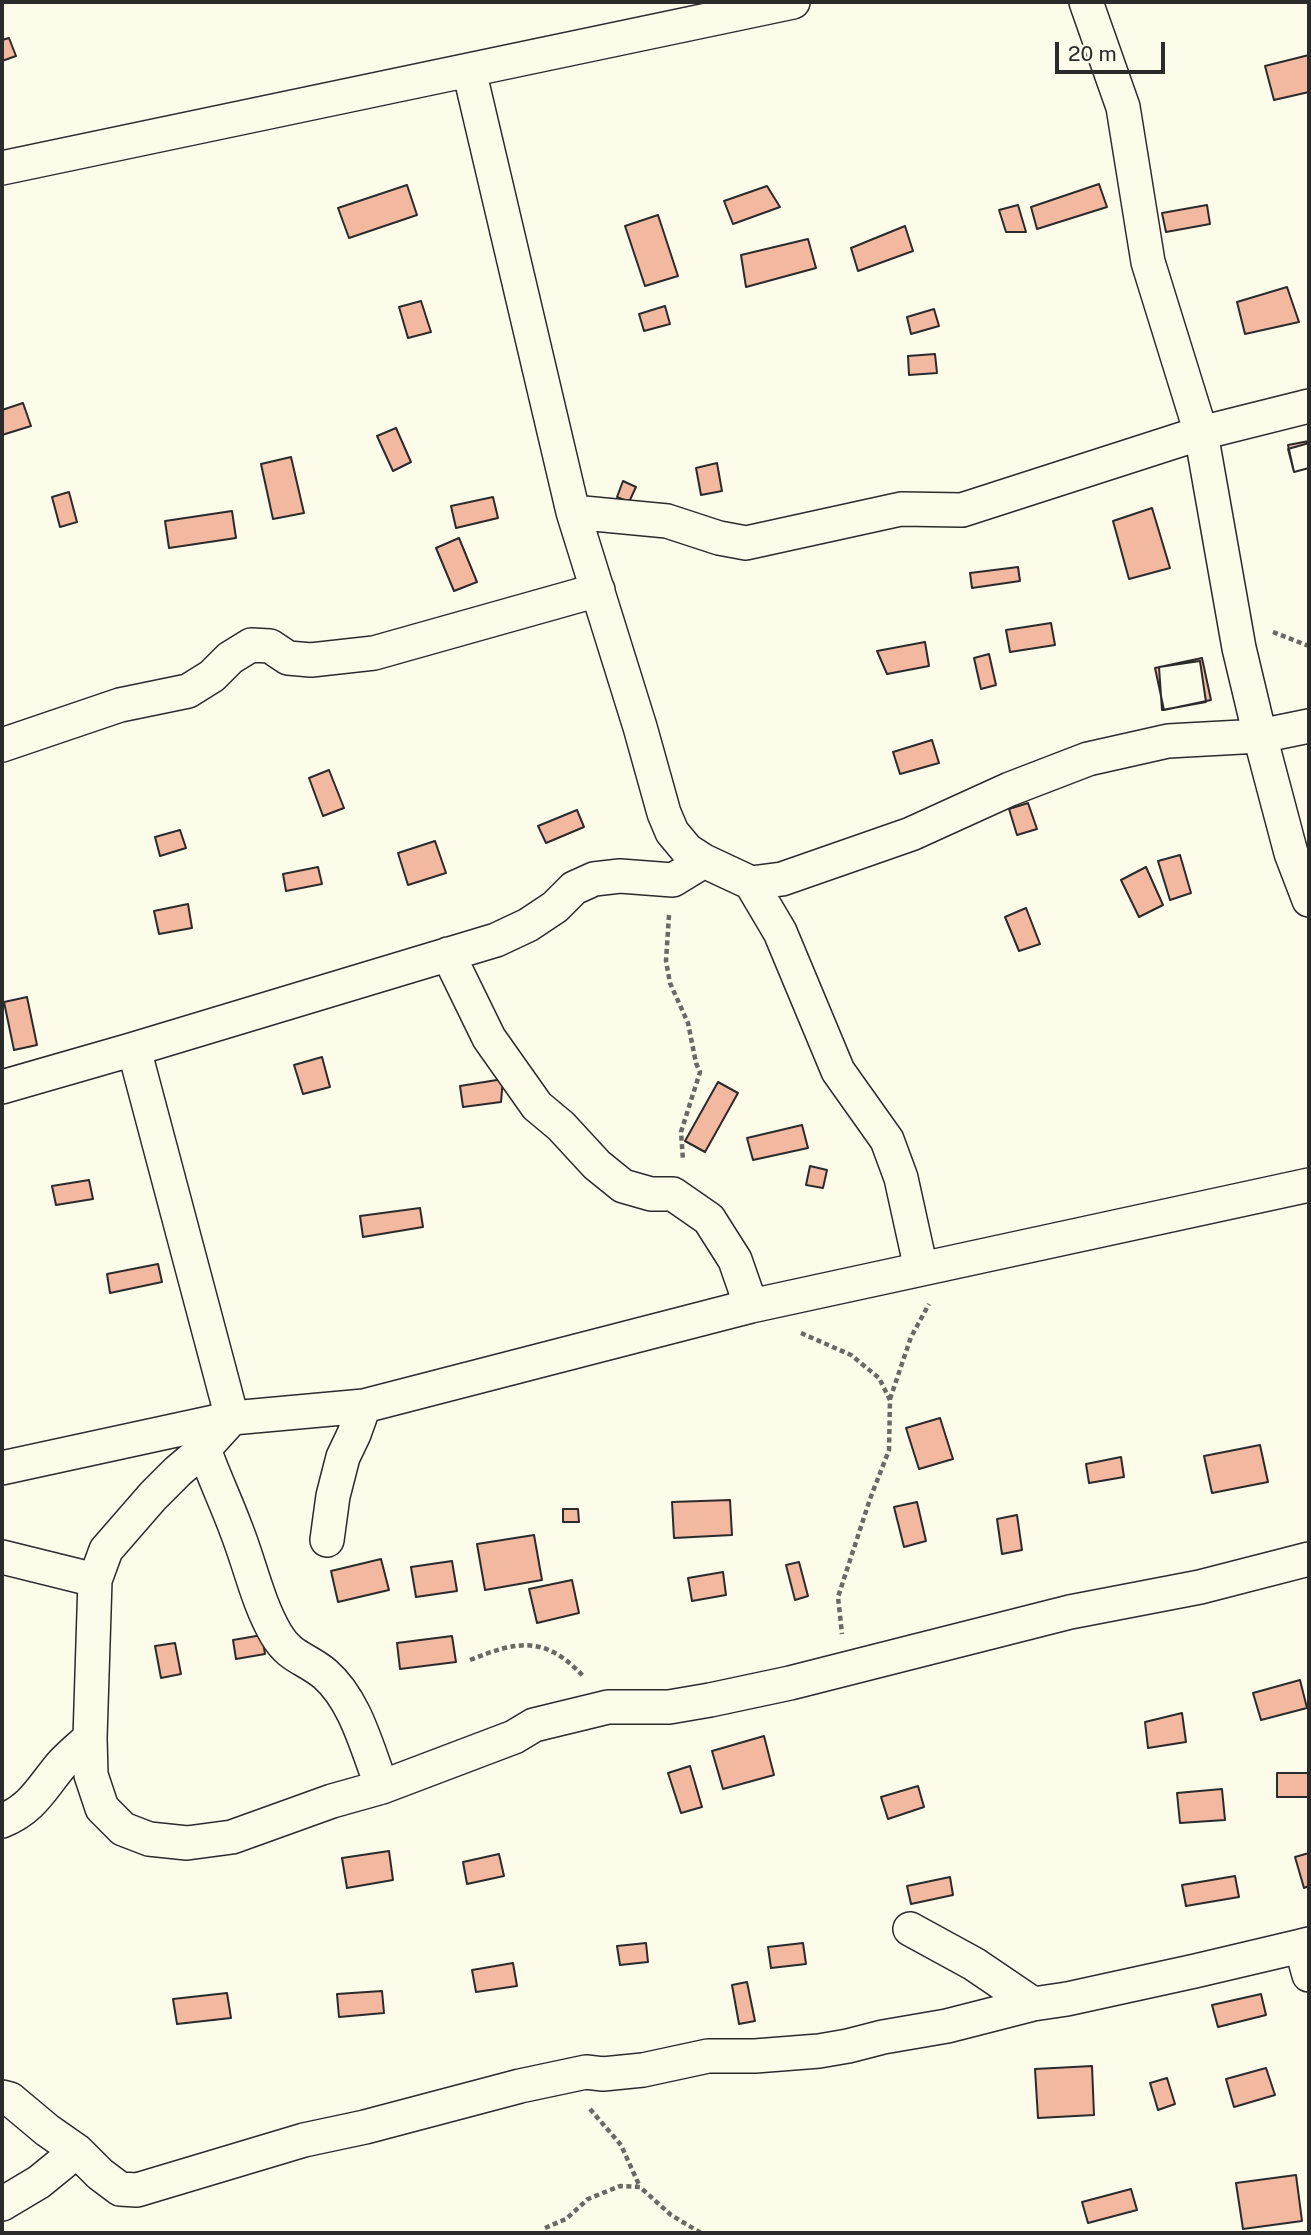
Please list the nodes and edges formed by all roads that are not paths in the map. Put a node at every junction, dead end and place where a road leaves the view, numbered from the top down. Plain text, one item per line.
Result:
1 (793, 2) edge
2 (1086, 2) edge
3 (469, 70) junction
4 (2, 168) edge
5 (1309, 407) edge
6 (1201, 433) junction
7 (573, 512) junction
8 (598, 590) junction
9 (1309, 726) edge
10 (1260, 736) junction
11 (2, 745) edge
12 (704, 861) junction
13 (751, 883) junction
14 (1309, 900) edge
15 (447, 954) junction
16 (134, 1049) junction
17 (2, 1087) edge
18 (1308, 1186) edge
19 (932, 1266) junction
20 (751, 1306) junction
21 (364, 1406) junction
22 (232, 1418) junction
23 (204, 1450) junction
24 (2, 1468) edge
25 (178, 1471) junction
26 (219, 1493) junction
27 (327, 1540) dead end
28 (2, 1557) edge
29 (1309, 1559) edge
30 (95, 1580) junction
31 (90, 1738) junction
32 (382, 1787) junction
33 (2, 1821) edge
34 (909, 1929) dead end
35 (1306, 1955) edge
36 (1033, 2004) junction
37 (2, 2097) edge
38 (77, 2151) junction
39 (2, 2204) edge

1 - 3 street
2 - 6 street
3 - 4 street
3 - 7 street
5 - 6 street
6 - 7 street
6 - 10 street
7 - 8 street
8 - 11 street
8 - 12 street
9 - 10 street
10 - 13 street
10 - 14 street
12 - 13 street
12 - 15 street
13 - 19 street
15 - 16 street
15 - 20 street
16 - 17 street
16 - 22 street
18 - 19 street
19 - 20 street
20 - 21 street
21 - 22 street
21 - 27 street
22 - 23 street
22 - 24 street
23 - 25 street
23 - 26 street
25 - 26 street
25 - 30 street
26 - 32 street
28 - 30 street
29 - 32 street
30 - 31 street
31 - 32 street
31 - 33 street
34 - 36 street
35 - 36 street
36 - 38 street
37 - 38 street
38 - 39 street

